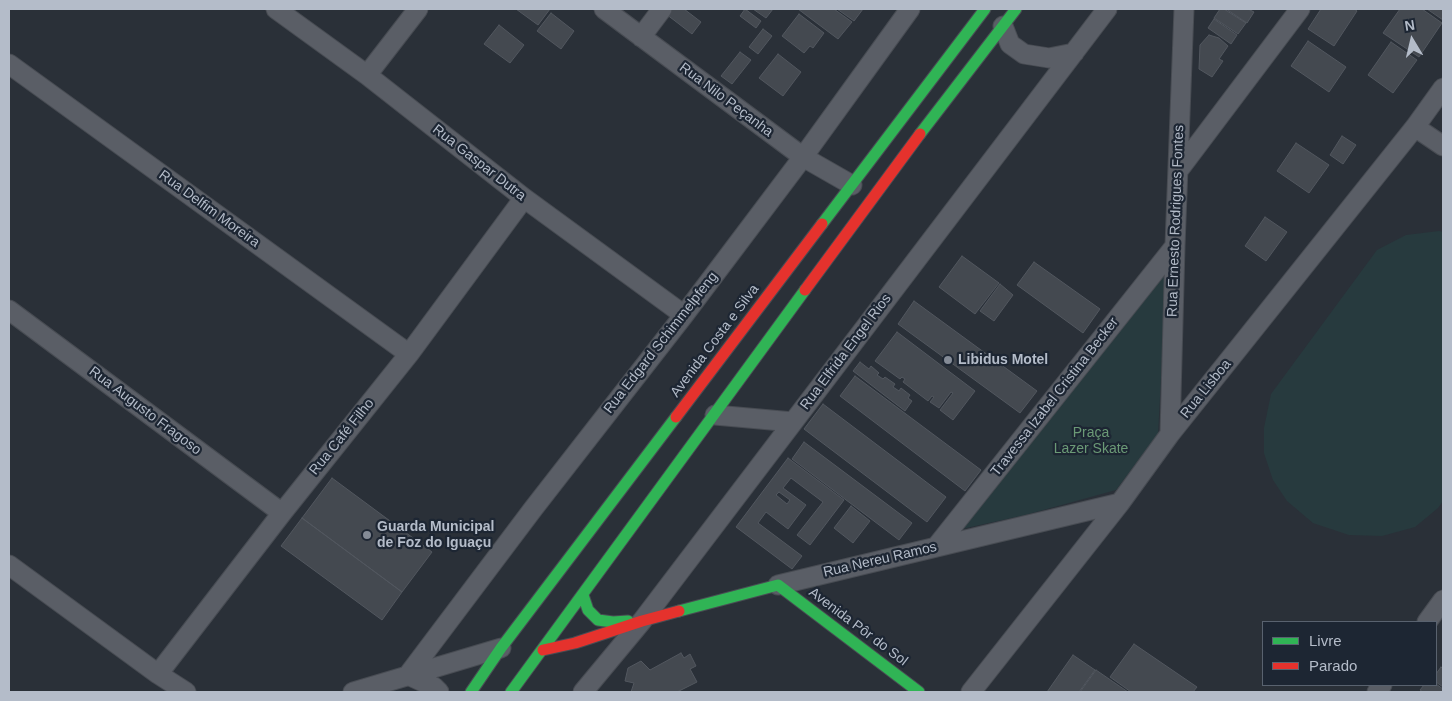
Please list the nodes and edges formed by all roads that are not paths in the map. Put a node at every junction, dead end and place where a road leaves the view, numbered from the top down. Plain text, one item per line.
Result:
1 (276, 9) edge
2 (418, 9) edge
3 (604, 9) edge
4 (662, 9) edge
5 (910, 9) edge
6 (985, 9) edge
7 (1016, 9) edge
8 (1107, 9) edge
9 (1184, 9) edge
10 (1300, 9) edge
11 (1003, 26) junction
12 (642, 37) junction
13 (1074, 53) junction
14 (9, 64) edge
15 (367, 75) junction
16 (1443, 88) edge
17 (1415, 126) junction
18 (1443, 146) edge
19 (802, 156) junction
20 (1178, 171) junction
21 (852, 185) junction
22 (524, 198) junction
23 (1175, 246) junction
24 (9, 310) edge
25 (684, 314) junction
26 (409, 354) junction
27 (715, 414) junction
28 (793, 422) junction
29 (1170, 434) junction
30 (1120, 503) junction
31 (282, 513) junction
32 (936, 547) junction
33 (9, 565) edge
34 (778, 585) junction
35 (583, 595) junction
36 (1443, 600) edge
37 (642, 621) junction
38 (1428, 621) edge
39 (501, 648) junction
40 (543, 650) junction
41 (158, 674) junction
42 (408, 675) junction
43 (186, 692) edge
44 (353, 692) edge
45 (439, 692) edge
46 (471, 692) edge
47 (511, 692) edge
48 (583, 692) edge
49 (919, 692) edge
50 (971, 692) edge

1 - 15 street, Rua Gaspar Dutra
2 - 15 street
3 - 12 street, Rua Nilo Peçanha
4 - 12 street
5 - 19 street, Rua Edgard Schimmelpfeng
6 - 21 main road, Avenida Costa e Silva
7 - 11 main road
8 - 13 street, Rua Elfrida Engel Rios
9 - 20 street, Rua Ernesto Rodrigues Fontes
10 - 20 street
11 - 13 street
11 - 27 main road
12 - 19 street, Rua Nilo Peçanha
13 - 28 street, Rua Elfrida Engel Rios
14 - 26 street, Rua Delfim Moreira
15 - 22 street, Rua Gaspar Dutra
16 - 17 street, Rua Lisboa
17 - 18 street
17 - 29 street, Rua Lisboa
19 - 21 street, Rua Nilo Peçanha
19 - 25 street, Rua Edgard Schimmelpfeng
20 - 23 street, Rua Ernesto Rodrigues Fontes
21 - 39 main road, Avenida Costa e Silva
22 - 25 street, Rua Gaspar Dutra
22 - 26 street, Rua Café Filho
23 - 29 street, Rua Ernesto Rodrigues Fontes
23 - 32 street, Travessa Izabel Cristina Becker
24 - 31 street, Rua Augusto Fragoso
25 - 42 street, Rua Edgard Schimmelpfeng
26 - 31 street, Rua Café Filho
27 - 28 street
27 - 35 main road
28 - 37 street, Rua Elfrida Engel Rios
29 - 30 street, Rua Lisboa
30 - 32 street, Rua Nereu Ramos
30 - 50 street, Rua Lisboa
31 - 41 street, Rua Café Filho
32 - 34 street, Rua Nereu Ramos
33 - 41 street
34 - 37 main road, Rua Nereu Ramos
34 - 49 main road, Avenida Pôr do Sol
35 - 37 main road
35 - 40 main road
36 - 38 street
37 - 40 main road
37 - 48 street, Rua Elfrida Engel Rios
39 - 42 street
39 - 46 main road, Avenida Costa e Silva
40 - 47 main road
41 - 43 street
42 - 44 street
42 - 45 street

